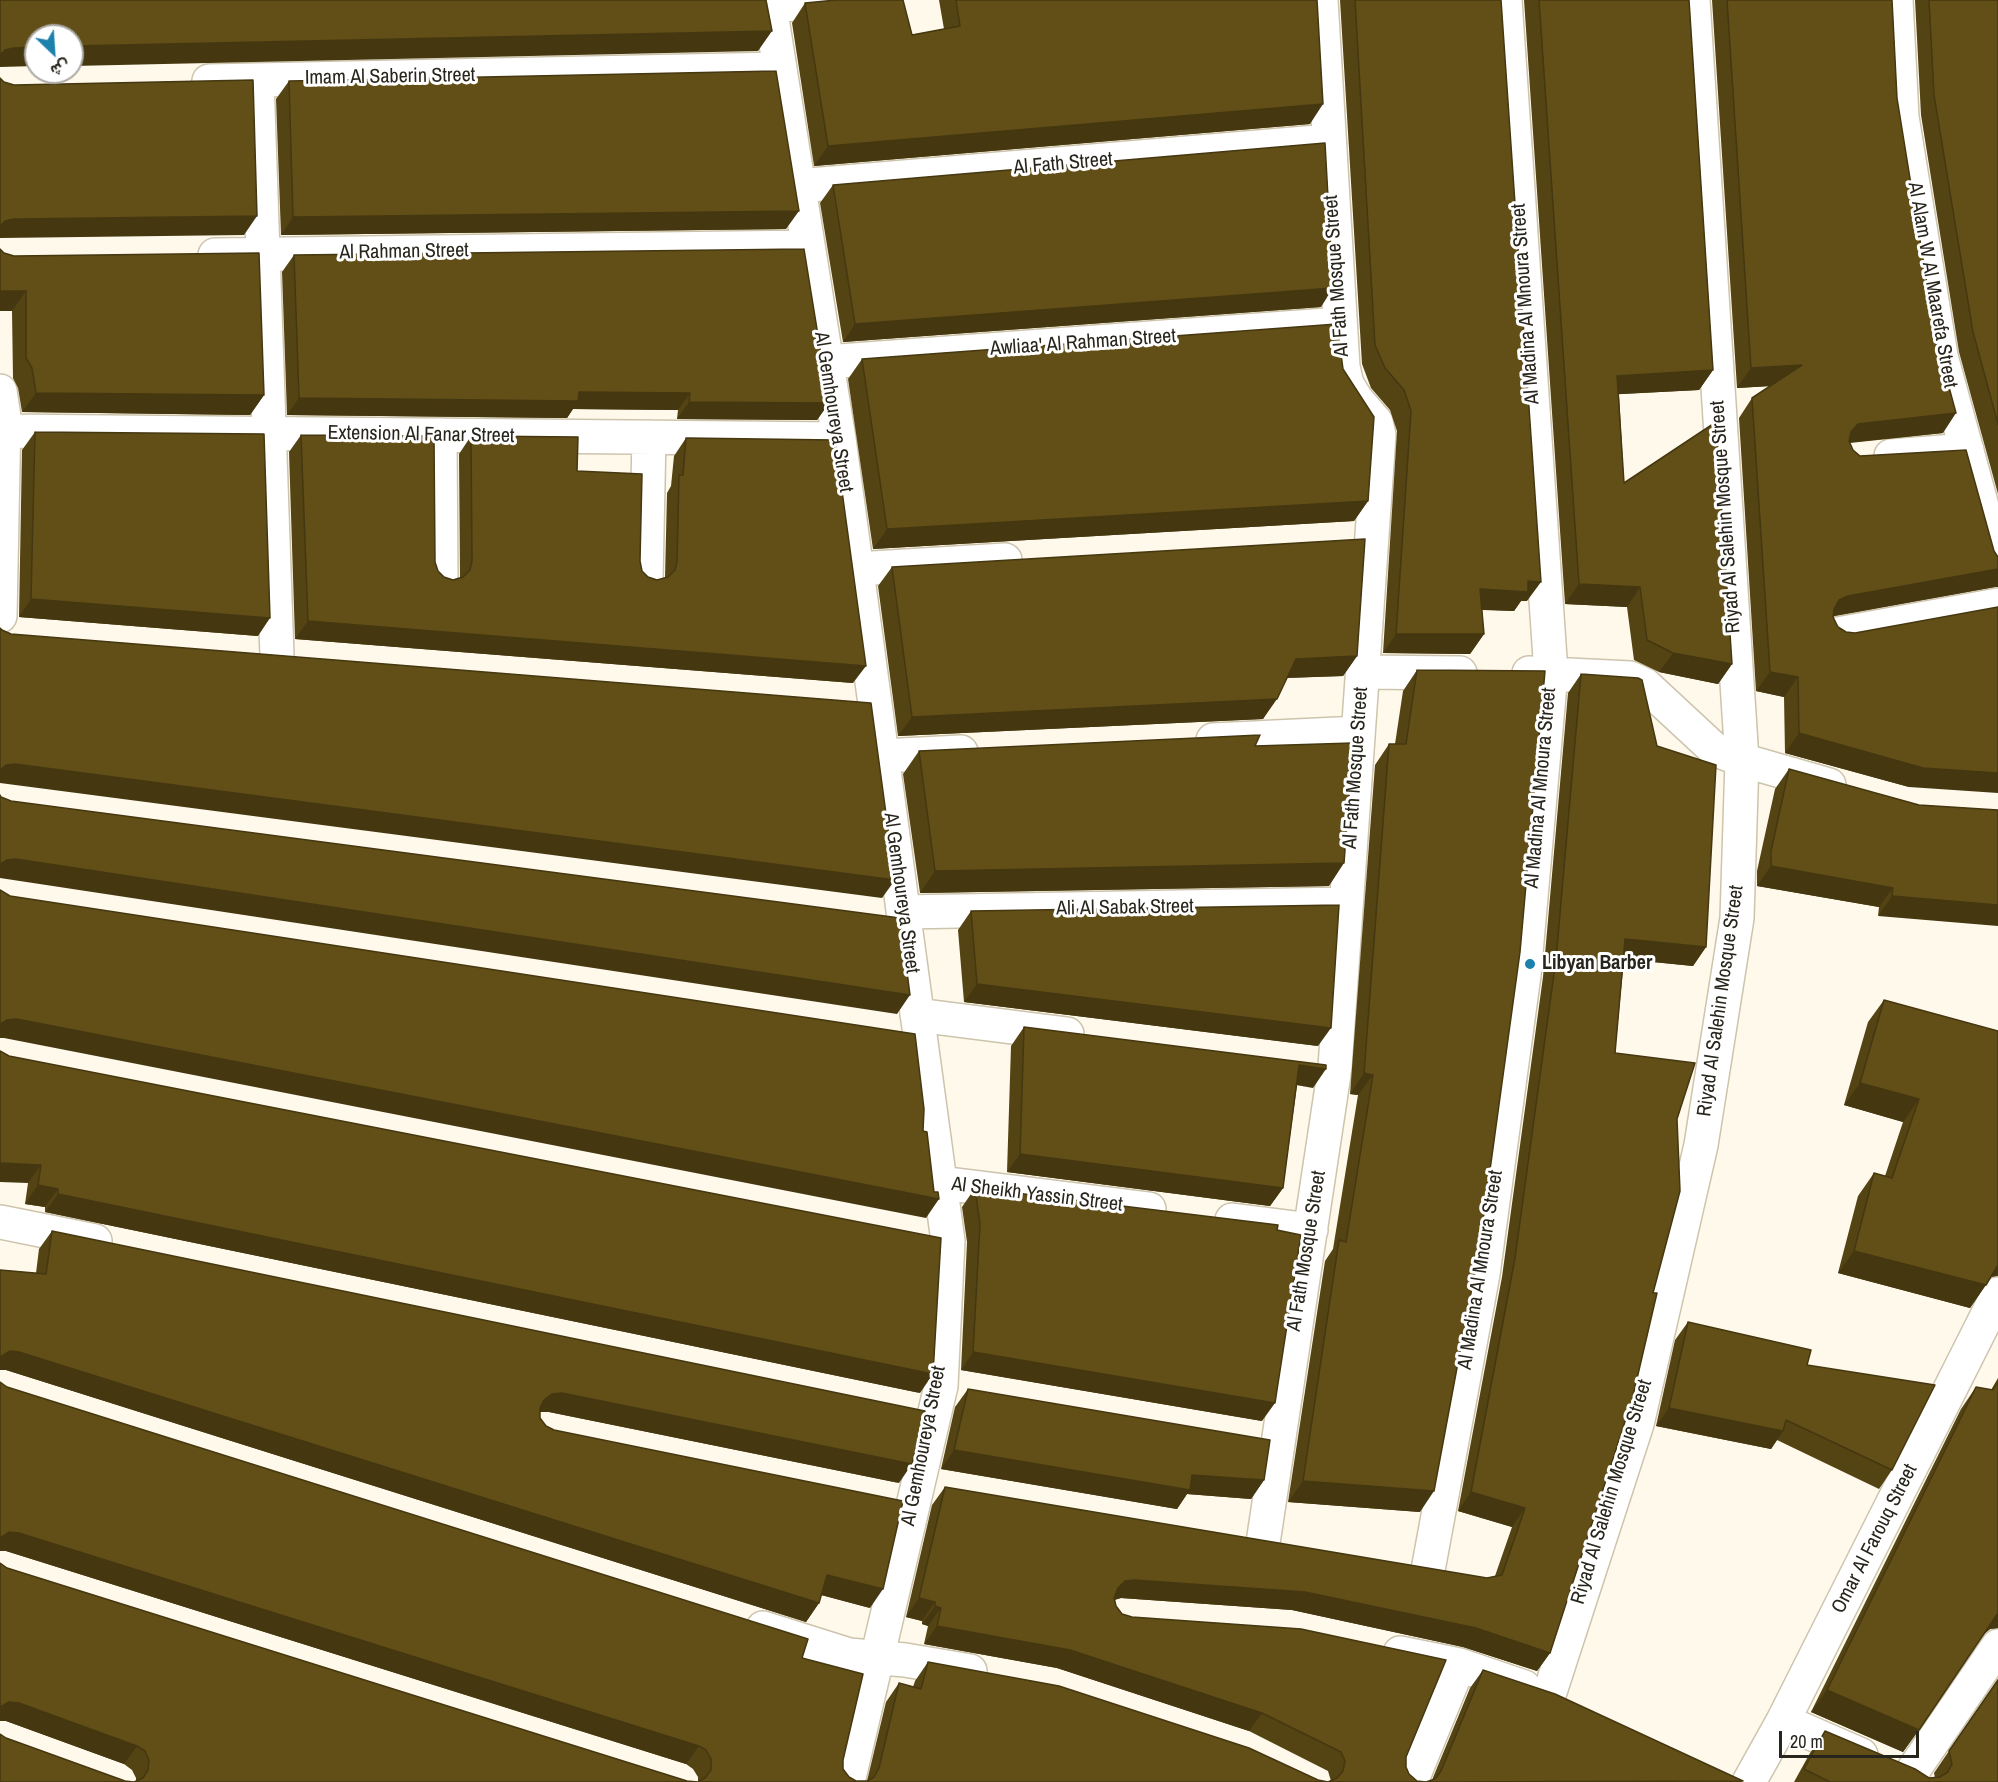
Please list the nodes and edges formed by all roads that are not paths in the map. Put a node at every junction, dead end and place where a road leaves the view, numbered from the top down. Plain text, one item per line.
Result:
1 (847, 0) edge
2 (1321, 0) edge
3 (1505, 0) edge
4 (1693, 0) edge
5 (1896, 0) edge
6 (769, 3) edge
7 (780, 69) junction
8 (256, 80) junction
9 (175, 82) edge
10 (1329, 141) junction
11 (798, 186) junction
12 (808, 247) junction
13 (263, 254) junction
14 (179, 255) edge
15 (1340, 324) junction
16 (826, 362) junction
17 (2, 414) edge
18 (269, 433) junction
19 (440, 435) junction
20 (649, 437) junction
21 (838, 439) junction
22 (1967, 450) junction
23 (1865, 458) edge
24 (1372, 539) junction
25 (1337, 541) edge
26 (1032, 559) edge
27 (1998, 565) edge
28 (856, 569) junction
29 (441, 579) edge
30 (646, 579) edge
31 (1998, 605) edge
32 (8, 629) edge
33 (1838, 634) edge
34 (243, 653) edge
35 (1363, 672) junction
36 (1551, 673) junction
37 (839, 701) edge
38 (875, 704) junction
39 (1358, 733) junction
40 (1180, 742) edge
41 (989, 751) edge
42 (882, 756) junction
43 (1742, 760) junction
44 (1862, 794) edge
45 (1346, 904) junction
46 (868, 915) edge
47 (903, 916) junction
48 (919, 1025) junction
49 (885, 1030) edge
50 (1091, 1037) edge
51 (1300, 1063) edge
52 (1335, 1067) junction
53 (941, 1183) junction
54 (0, 1222) edge
55 (1311, 1230) junction
56 (913, 1234) edge
57 (948, 1241) junction
58 (128, 1248) edge
59 (1998, 1294) edge
60 (976, 1392) edge
61 (938, 1401) junction
62 (899, 1408) edge
63 (1243, 1437) edge
64 (1278, 1443) junction
65 (952, 1490) edge
66 (916, 1495) junction
67 (879, 1498) edge
68 (1228, 1537) edge
69 (1263, 1543) junction
70 (1296, 1548) edge
71 (1395, 1565) edge
72 (736, 1619) edge
73 (1369, 1646) edge
74 (1998, 1646) edge
75 (877, 1658) junction
76 (1459, 1665) junction
77 (995, 1676) edge
78 (1549, 1695) junction
79 (1581, 1710) edge
80 (1783, 1721) junction
81 (1914, 1779) edge
82 (1734, 1780) edge
83 (848, 1782) edge
84 (1411, 1782) edge

1 - 6 street
2 - 10 street, Al Fath Mosque Street
3 - 36 street, Al Madina Al Mnoura Street
4 - 43 street, Riyad Al Salehin Mosque Street
5 - 22 street, Al Alam W Al Maarefa Street
6 - 7 street, Al Gemhoureya Street
7 - 8 street, Imam Al Saberin Street
7 - 11 street, Al Gemhoureya Street
8 - 9 street, Imam Al Saberin Street
8 - 13 street
10 - 11 street, Al Fath Street
10 - 15 street, Al Fath Mosque Street
11 - 12 street, Al Gemhoureya Street
12 - 13 street, Al Rahman Street
12 - 16 street, Al Gemhoureya Street
13 - 14 street, Al Rahman Street
13 - 18 street
15 - 16 street, Awliaa' Al Rahman Street
15 - 24 street, Al Fath Mosque Street
16 - 21 street, Al Gemhoureya Street
17 - 18 street, Extension Al Fanar Street
17 - 32 street
18 - 19 street, Extension Al Fanar Street
18 - 34 street
19 - 20 street, Extension Al Fanar Street
19 - 29 street
20 - 21 street, Extension Al Fanar Street
20 - 30 street
21 - 28 street, Al Gemhoureya Street
22 - 23 street
22 - 27 street, Al Alam W Al Maarefa Street
24 - 25 street
24 - 35 street, Al Fath Mosque Street
26 - 28 street
28 - 38 street, Al Gemhoureya Street
31 - 33 street
35 - 36 street
35 - 39 street, Al Fath Mosque Street
36 - 43 street
36 - 71 street, Al Madina Al Mnoura Street
37 - 38 street
38 - 42 street, Al Gemhoureya Street
39 - 40 street
39 - 45 street, Al Fath Mosque Street
41 - 42 street
42 - 47 street, Al Gemhoureya Street
43 - 44 street
43 - 78 street, Riyad Al Salehin Mosque Street
45 - 47 street, Ali Al Sabak Street
45 - 52 street, Al Fath Mosque Street
46 - 47 street, Ali Al Sabak Street
47 - 48 street, Al Gemhoureya Street
48 - 49 street
48 - 50 street
48 - 53 street, Al Gemhoureya Street
51 - 52 street
52 - 55 street, Al Fath Mosque Street
53 - 55 street, Al Sheikh Yassin Street
53 - 57 street, Al Gemhoureya Street
54 - 58 street
55 - 64 street, Al Fath Mosque Street
56 - 57 street
57 - 61 street, Al Gemhoureya Street
59 - 80 street, Omar Al Farouq Street
60 - 61 street
61 - 62 street
61 - 66 street, Al Gemhoureya Street
63 - 64 street
64 - 69 street, Al Fath Mosque Street
65 - 66 street
66 - 67 street
66 - 75 street, Al Gemhoureya Street
68 - 69 street
69 - 70 street
72 - 75 street
73 - 76 street
74 - 81 street
75 - 77 street
75 - 83 street, Al Gemhoureya Street
76 - 78 street
76 - 84 street
78 - 79 street
80 - 81 street
80 - 82 street, Omar Al Farouq Street

